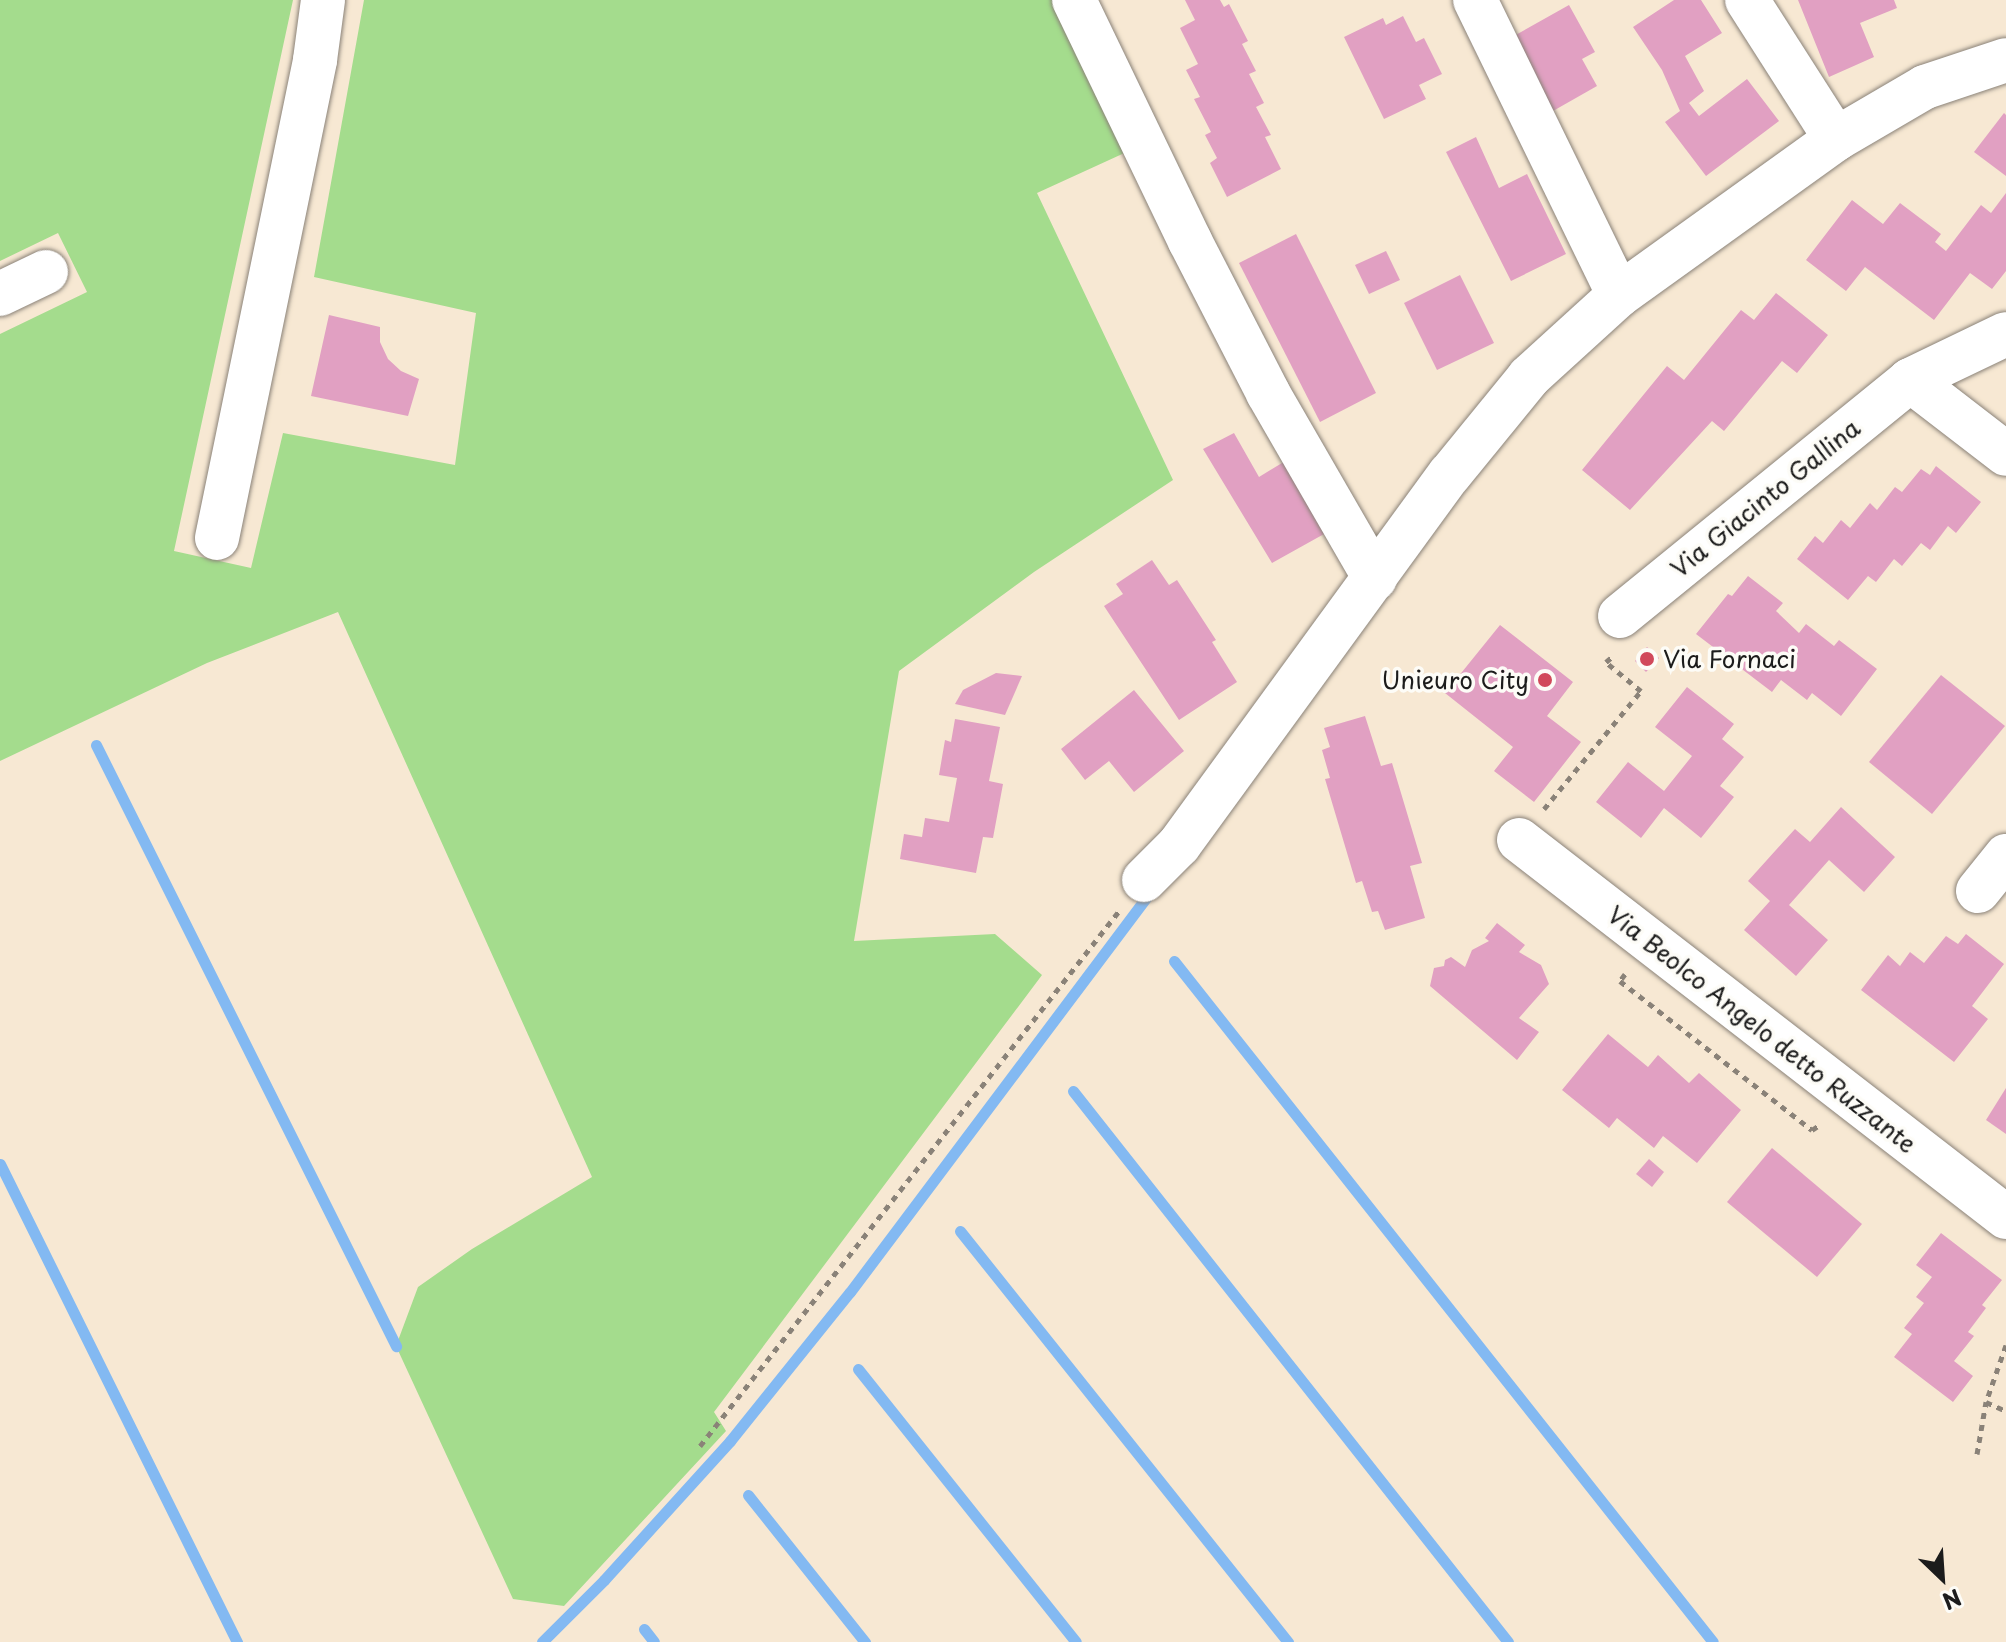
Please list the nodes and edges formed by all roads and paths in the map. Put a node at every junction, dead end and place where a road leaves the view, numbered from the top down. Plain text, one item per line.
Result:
1 (323, 0) edge
2 (1074, 0) edge
3 (1475, 0) edge
4 (1747, 0) edge
5 (2006, 60) edge
6 (1836, 139) junction
7 (46, 272) dead end
8 (0, 294) edge
9 (1619, 295) junction
10 (2006, 334) edge
11 (1910, 380) junction
12 (2006, 454) edge
13 (217, 538) dead end
14 (1375, 578) junction
15 (1620, 616) dead end
16 (1606, 662) dead end
17 (1519, 840) joint
18 (2006, 856) edge
19 (1144, 880) joint
20 (1978, 891) dead end
21 (2006, 1217) edge
22 (2006, 1345) edge
23 (1986, 1402) junction
24 (2006, 1411) edge
25 (700, 1446) dead end
26 (1977, 1454) dead end

1 - 13 street
2 - 14 street
3 - 9 street
4 - 6 street
5 - 6 street
6 - 9 street
7 - 8 street
9 - 14 street
10 - 11 street, Via Giacinto Gallina
11 - 12 street
11 - 15 street, Via Giacinto Gallina
14 - 19 street
16 - 17 path
17 - 21 street, Via Beolco Angelo detto Ruzzante
18 - 20 street
19 - 25 path
22 - 23 path
23 - 24 path
23 - 26 path

